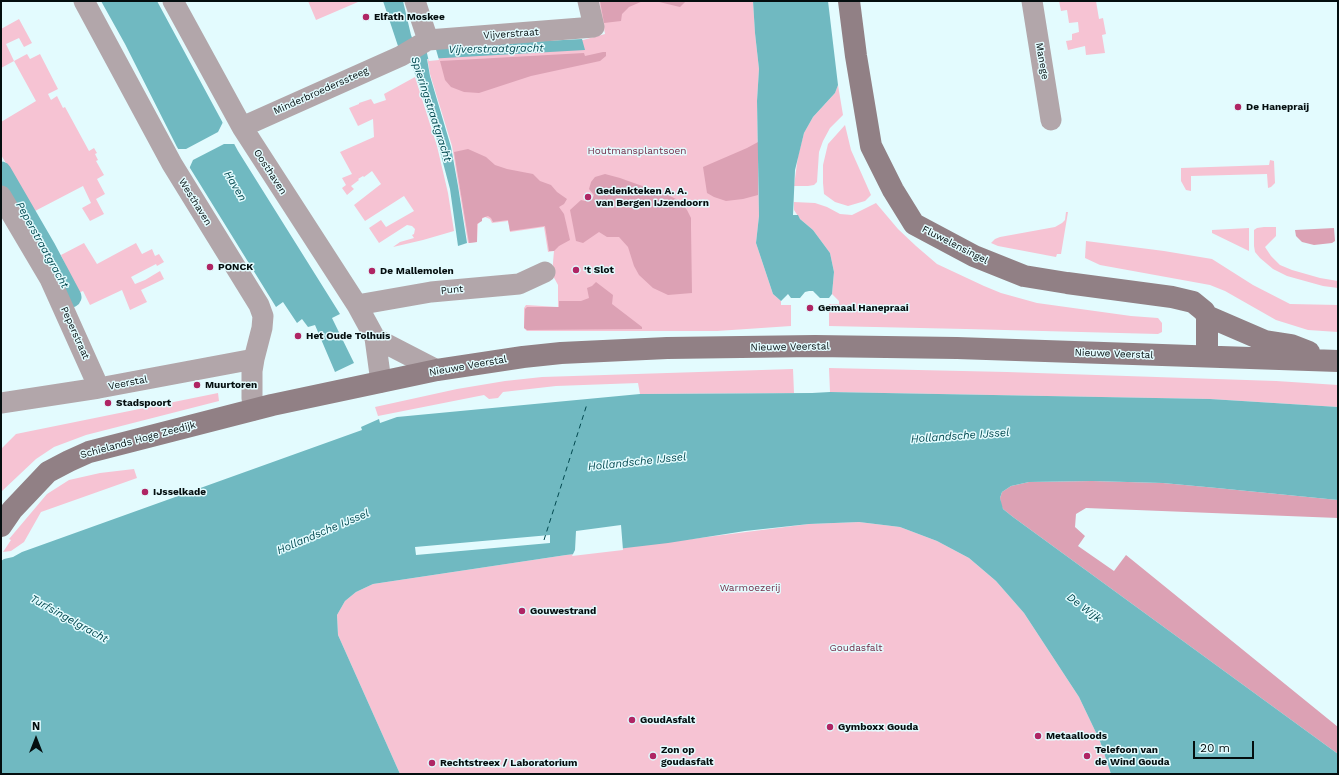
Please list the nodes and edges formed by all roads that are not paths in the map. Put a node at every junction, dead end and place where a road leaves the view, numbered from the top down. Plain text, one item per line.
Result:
1 (84, 1) edge
2 (173, 1) edge
3 (415, 1) edge
4 (588, 1) edge
5 (849, 1) edge
6 (1032, 1) edge
7 (424, 42) junction
8 (1051, 120) dead end
9 (242, 127) junction
10 (1, 196) edge
11 (545, 272) dead end
12 (357, 306) junction
13 (1207, 316) junction
14 (375, 338) junction
15 (1207, 356) junction
16 (254, 359) junction
17 (1335, 361) edge
18 (437, 370) junction
19 (381, 382) junction
20 (99, 388) junction
21 (1, 403) edge
22 (254, 410) junction
23 (1, 526) edge

1 - 16 street, Westhaven
2 - 9 street, Oosthaven
3 - 7 street
4 - 7 street, Vijverstraat
5 - 13 main road, Fluwelensingel
6 - 8 street, Manege
7 - 9 street, Minderbroederssteeg
9 - 12 street, Oosthaven
10 - 20 street, Peperstraat
11 - 12 street, Punt
12 - 14 street, Oosthaven
13 - 15 main road
13 - 17 main road
14 - 18 street
14 - 19 street, Oosthaven
15 - 17 main road, Nieuwe Veerstal
15 - 18 main road, Nieuwe Veerstal
16 - 20 street, Veerstal
16 - 22 street, Westhaven
18 - 19 main road, Nieuwe Veerstal
19 - 22 main road, Nieuwe Veerstal
20 - 21 street, Veerstal
22 - 23 main road, Schielands Hoge Zeedijk

